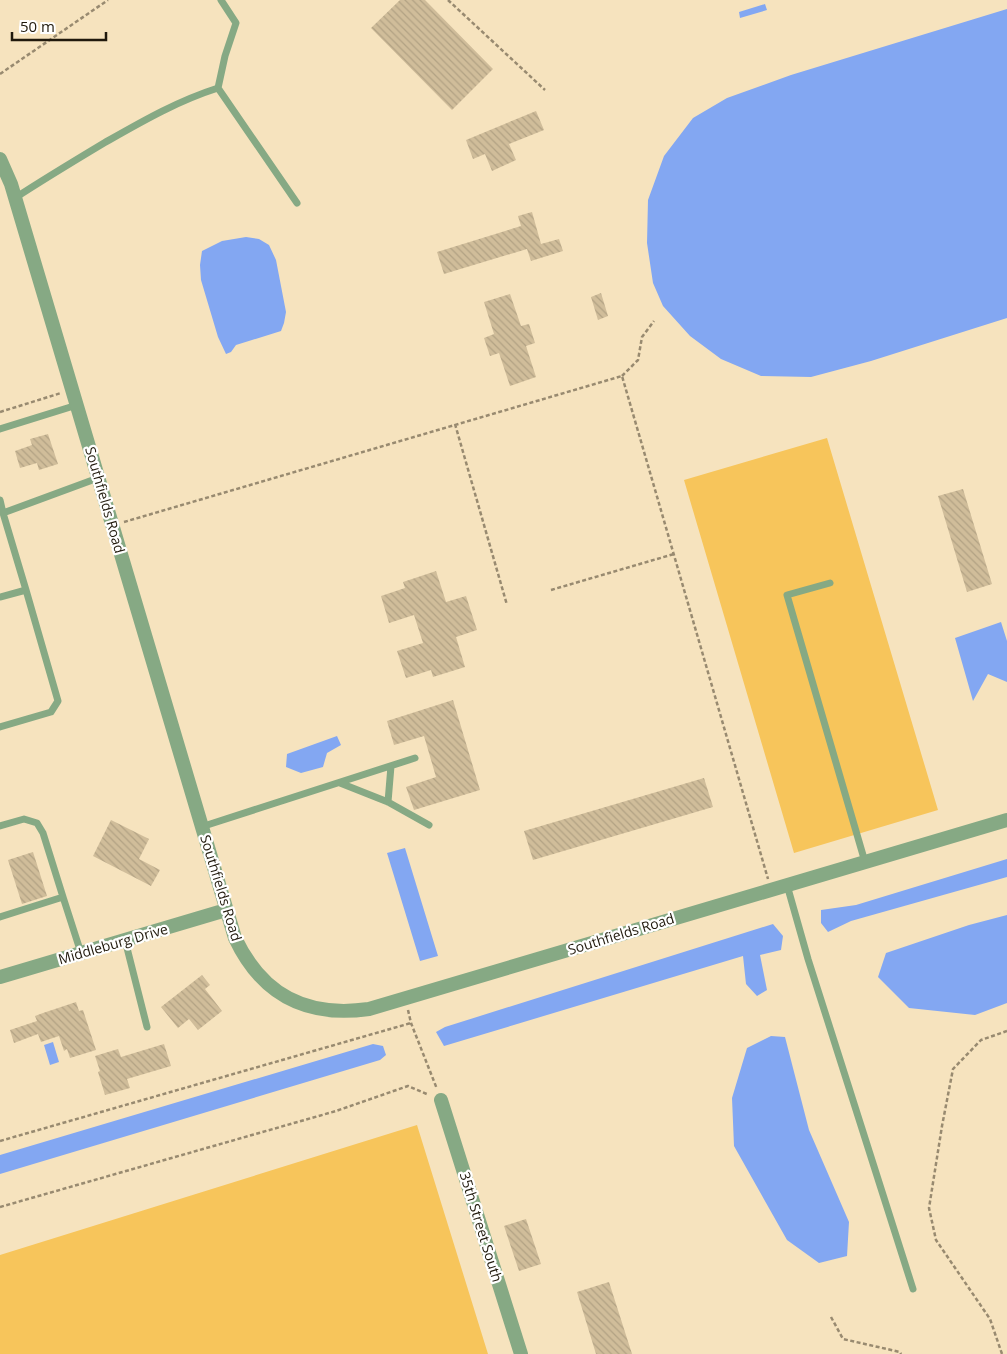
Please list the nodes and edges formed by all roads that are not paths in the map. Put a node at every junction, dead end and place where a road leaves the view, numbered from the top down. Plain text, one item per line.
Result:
1 (220, 0) edge
2 (218, 88) junction
3 (0, 159) edge
4 (15, 198) junction
5 (297, 203) dead end
6 (77, 406) junction
7 (0, 429) edge
8 (98, 478) junction
9 (0, 500) edge
10 (3, 513) junction
11 (830, 583) dead end
12 (26, 590) junction
13 (0, 596) edge
14 (0, 727) edge
15 (415, 758) dead end
16 (392, 766) junction
17 (340, 783) junction
18 (388, 802) junction
19 (1007, 820) edge
20 (429, 825) dead end
21 (0, 826) edge
22 (202, 827) junction
23 (865, 862) junction
24 (787, 885) junction
25 (63, 897) junction
26 (226, 910) junction
27 (0, 917) edge
28 (125, 940) junction
29 (81, 953) junction
30 (0, 977) edge
31 (148, 1027) dead end
32 (441, 1100) road end
33 (912, 1289) dead end
34 (521, 1354) edge

1 - 2 lane
2 - 4 lane
2 - 5 lane
3 - 4 street, Southfields Road
4 - 6 street, Southfields Road
6 - 7 lane
6 - 8 street, Southfields Road
8 - 10 lane
8 - 22 street, Southfields Road
9 - 10 lane
10 - 12 lane
11 - 23 lane
12 - 13 lane
12 - 14 lane
15 - 16 lane
16 - 17 lane
16 - 18 lane
17 - 18 lane
17 - 22 lane
18 - 20 lane
19 - 23 street, Southfields Road
21 - 25 lane
22 - 26 street, Southfields Road
23 - 24 street, Southfields Road
24 - 26 street, Southfields Road
24 - 33 lane
25 - 27 lane
25 - 29 lane
26 - 28 street, Middleburg Drive
28 - 29 street, Middleburg Drive
28 - 31 lane
29 - 30 street, Middleburg Drive
32 - 34 street, 35th Street South

